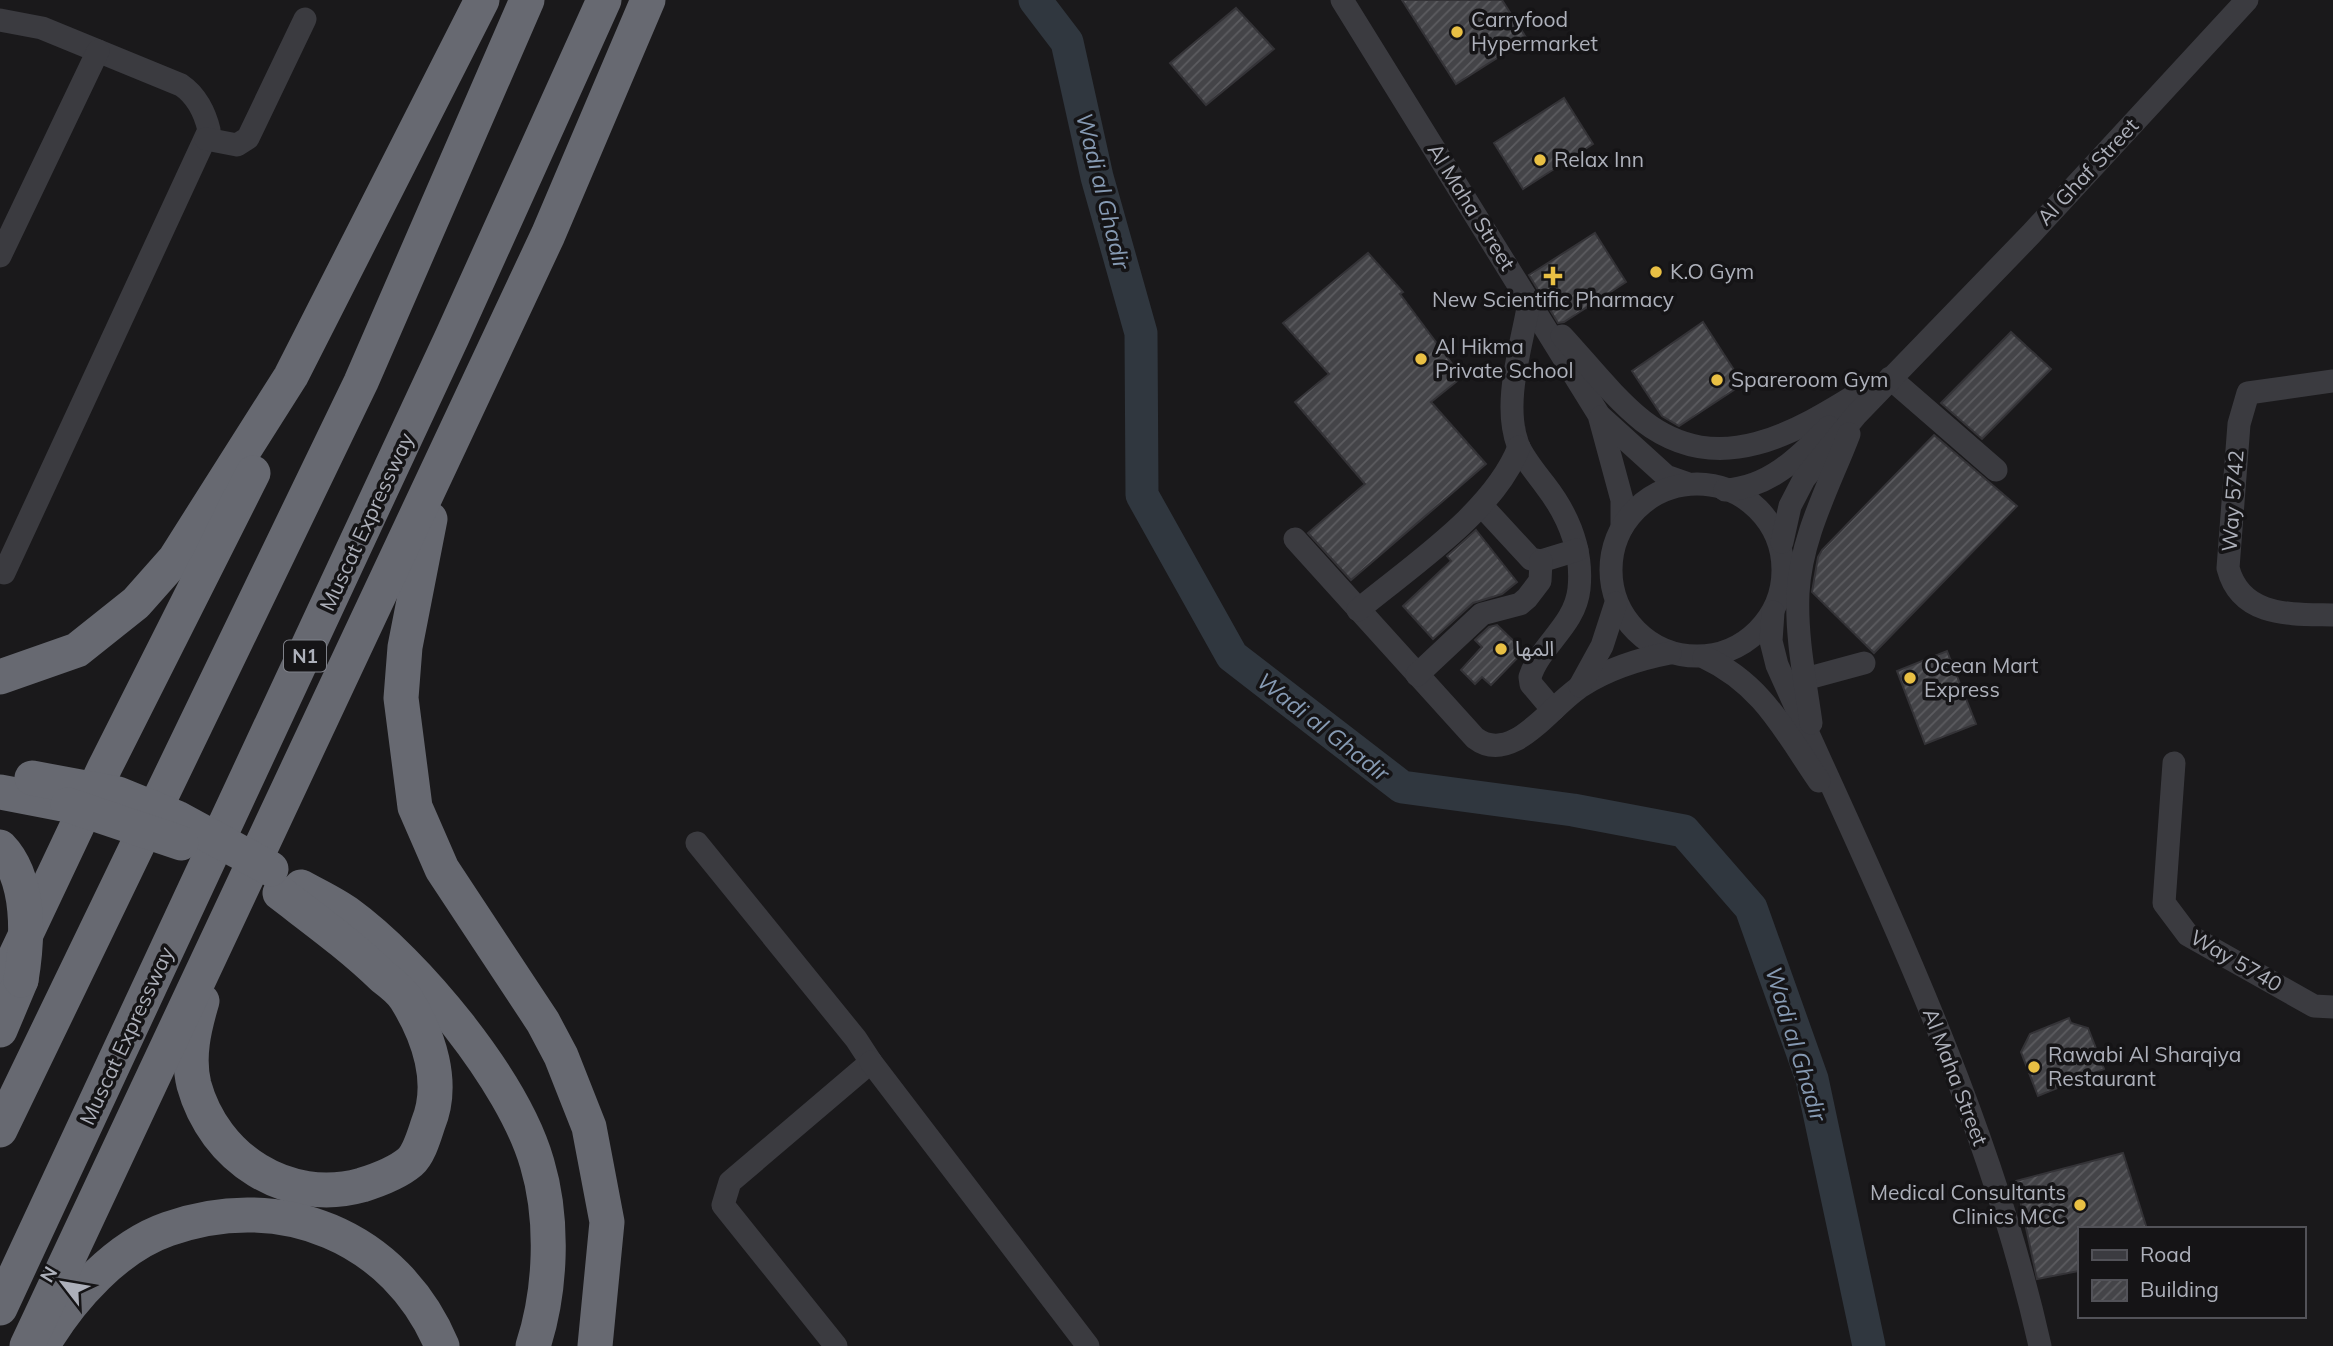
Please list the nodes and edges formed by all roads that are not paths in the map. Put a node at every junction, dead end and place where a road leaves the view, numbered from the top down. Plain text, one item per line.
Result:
1 (482, 0) edge
2 (527, 0) edge
3 (604, 0) edge
4 (648, 0) edge
5 (1342, 0) edge
6 (2246, 0) edge
7 (306, 19) dead end
8 (0, 20) edge
9 (98, 51) junction
10 (206, 139) junction
11 (0, 256) edge
12 (1529, 302) junction
13 (291, 376) junction
14 (2333, 381) edge
15 (1881, 382) junction
16 (1599, 415) junction
17 (1856, 415) junction
18 (1519, 447) junction
19 (440, 465) junction
20 (1996, 470) dead end
21 (1686, 482) junction
22 (1725, 490) junction
23 (1482, 506) junction
24 (1622, 527) junction
25 (1295, 538) dead end
26 (1782, 542) junction
27 (1577, 550) junction
28 (1541, 561) junction
29 (4, 573) dead end
30 (1616, 603) junction
31 (1358, 610) junction
32 (1773, 612) junction
33 (2333, 615) edge
34 (77, 650) junction
35 (1670, 653) junction
36 (1704, 657) junction
37 (1864, 663) dead end
38 (1418, 675) junction
39 (0, 677) edge
40 (1805, 679) junction
41 (1580, 686) junction
42 (0, 698) edge
43 (1553, 710) junction
44 (1814, 743) junction
45 (2174, 763) dead end
46 (16, 776) edge
47 (0, 792) edge
48 (1845, 818) junction
49 (697, 843) dead end
50 (0, 847) edge
51 (276, 881) junction
52 (232, 905) junction
53 (10, 984) edge
54 (2333, 1007) edge
55 (0, 1030) edge
56 (871, 1062) junction
57 (0, 1130) edge
58 (0, 1308) edge
59 (545, 1329) edge
60 (27, 1346) edge
61 (43, 1346) edge
62 (442, 1346) edge
63 (533, 1346) edge
64 (595, 1346) edge
65 (836, 1346) edge
66 (1088, 1346) edge
67 (2040, 1346) edge

1 - 13 highway
2 - 57 highway
3 - 58 highway, Muscat Expressway / N1
4 - 19 highway
5 - 12 street, Al Maha Street
6 - 15 street, Al Ghaf Street
7 - 10 street
8 - 9 street
9 - 10 street
9 - 11 street
10 - 29 street
12 - 15 street
12 - 16 street, Al Maha Street
12 - 18 street
13 - 34 highway
13 - 53 highway
14 - 33 street, Way 5742
15 - 17 street
15 - 20 street
15 - 22 street
16 - 21 street, Al Maha Street
16 - 24 street, Al Maha Street
17 - 26 street
17 - 40 street
18 - 23 street
18 - 27 street
19 - 52 highway
19 - 64 highway
21 - 22 street
21 - 24 street
22 - 26 street
23 - 28 street
23 - 31 street
24 - 30 street
25 - 31 street
26 - 32 street
27 - 28 street
27 - 43 street
28 - 38 street
30 - 35 street
30 - 41 street
31 - 38 street
32 - 36 street
32 - 44 street, Al Maha Street
34 - 39 highway
34 - 42 highway
35 - 36 street
35 - 41 street
36 - 48 street, Al Maha Street
37 - 40 street
38 - 43 street
40 - 44 street
41 - 43 street
44 - 48 street, Al Maha Street
45 - 54 street, Way 5740
46 - 51 highway, bridge
47 - 51 highway, bridge
48 - 67 street, Al Maha Street
49 - 56 street
50 - 53 highway, bridge
51 - 52 highway
51 - 59 highway
52 - 60 highway
53 - 55 highway
56 - 65 street
56 - 66 street
59 - 63 highway
61 - 62 highway

